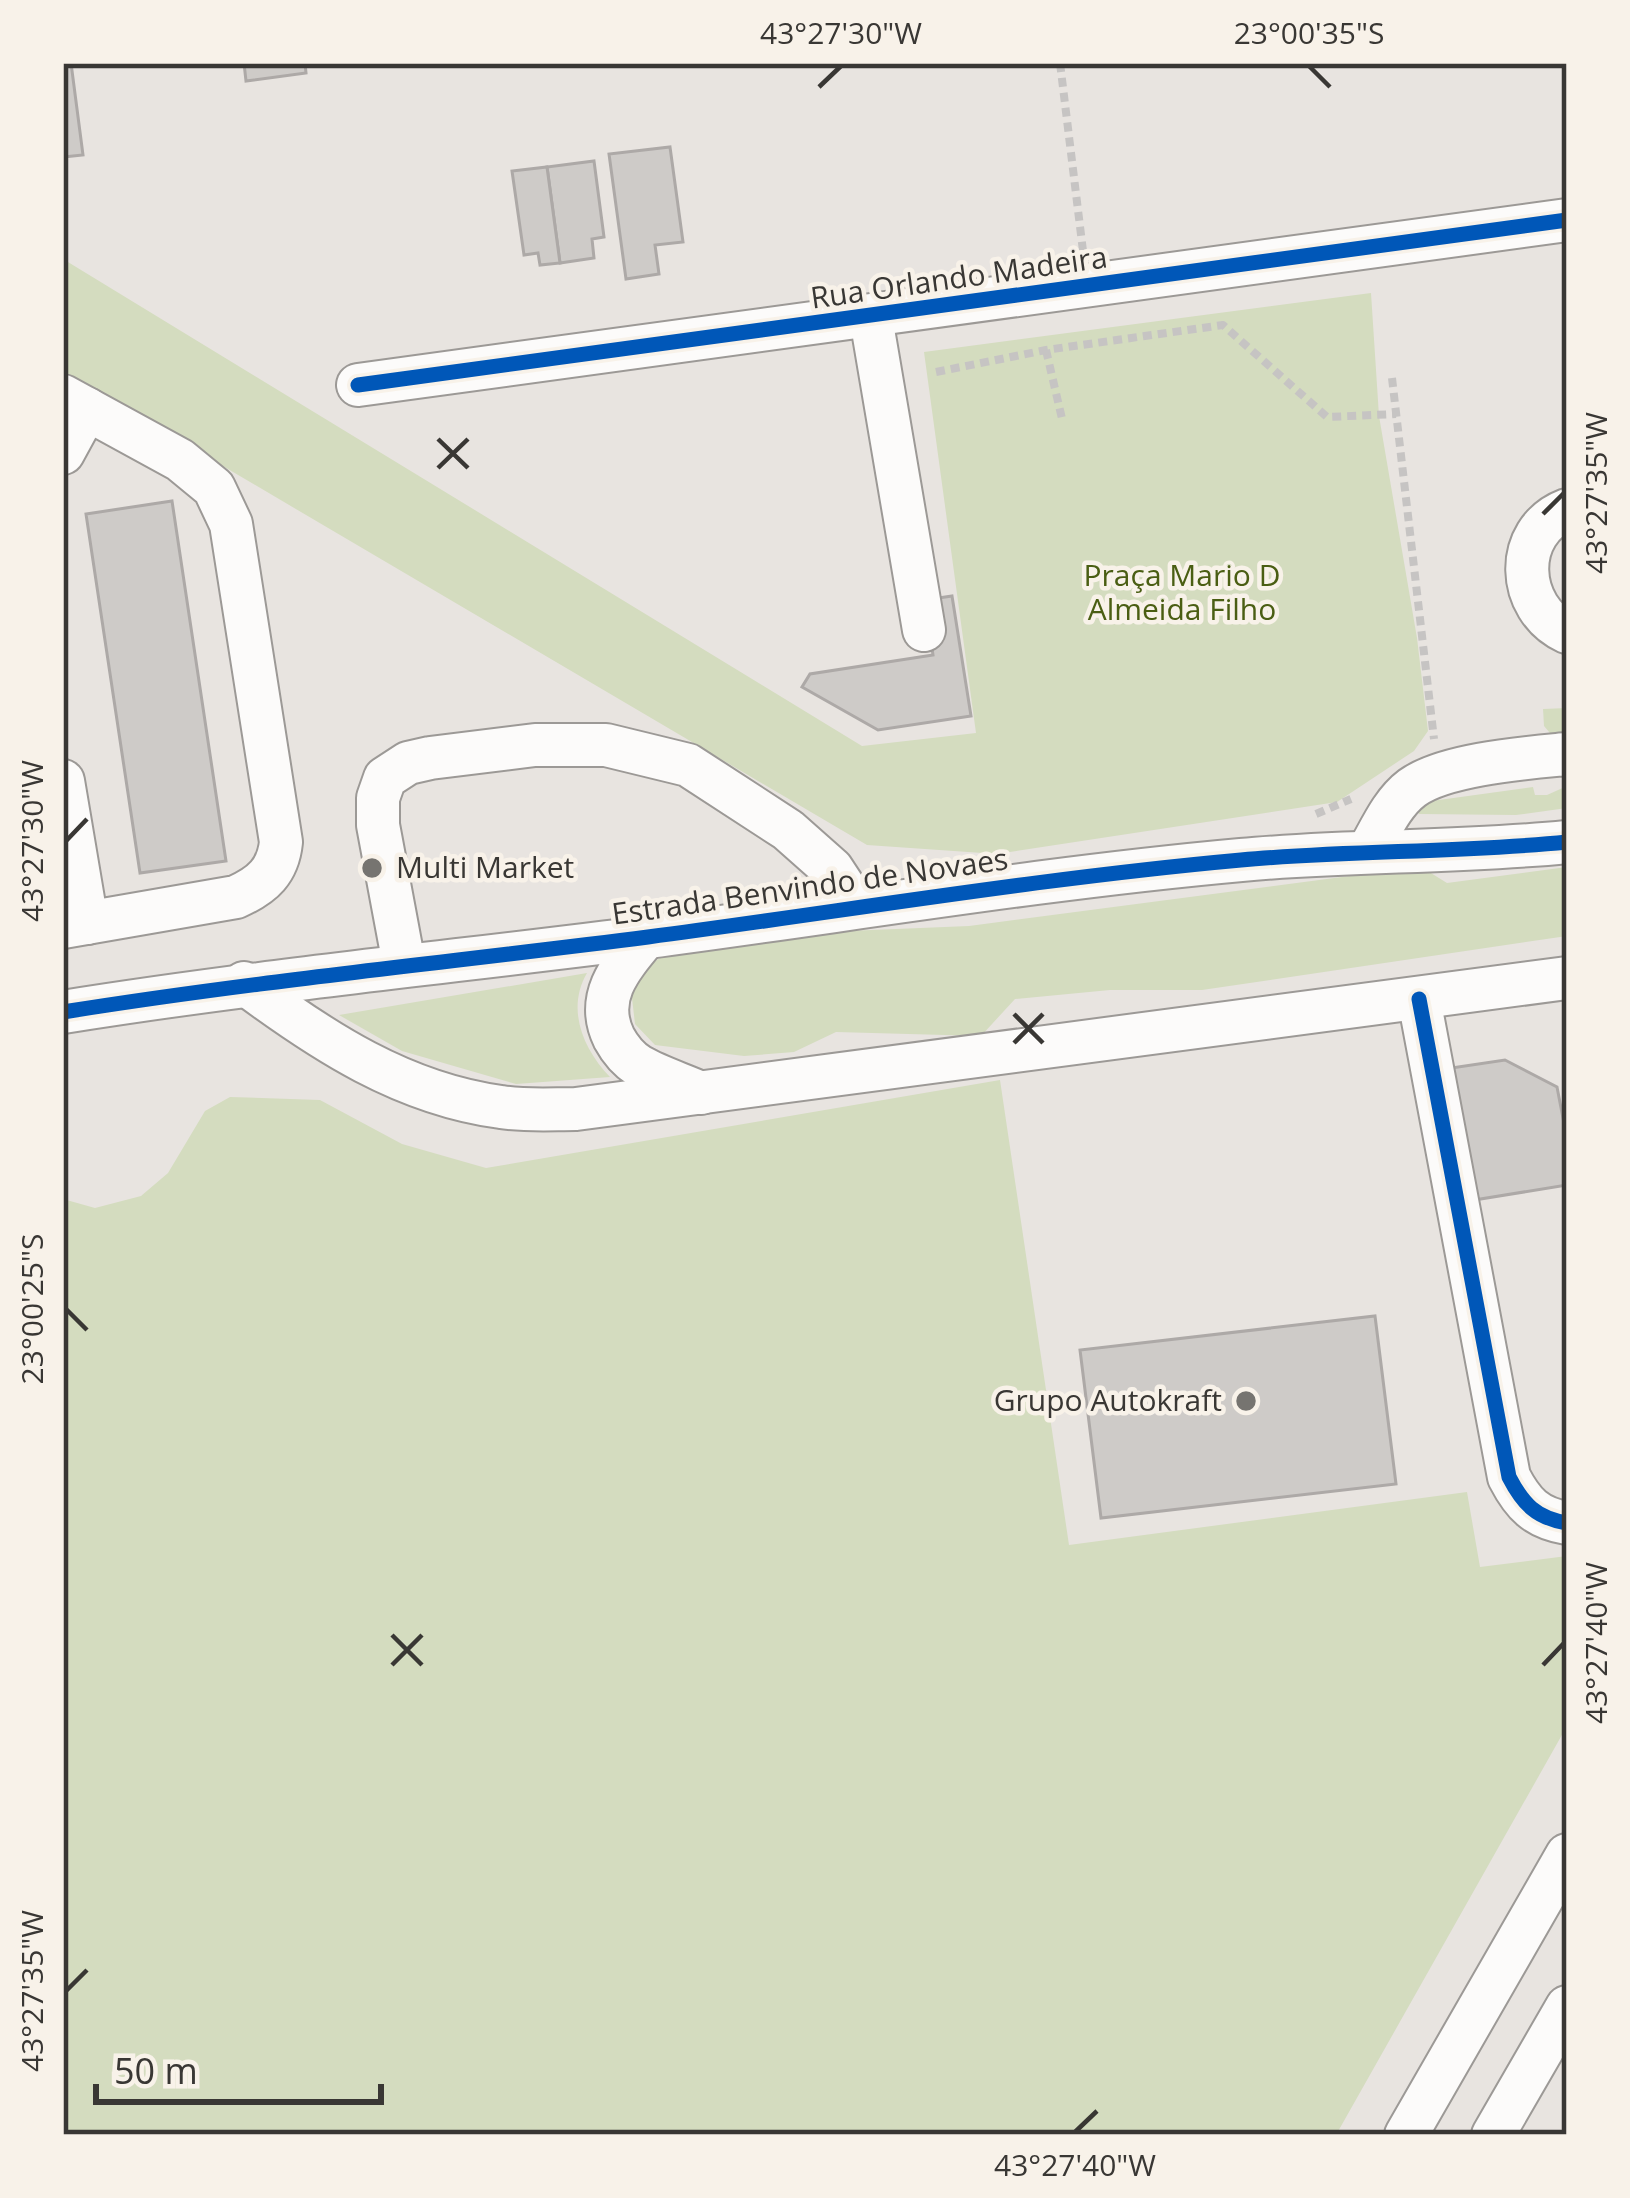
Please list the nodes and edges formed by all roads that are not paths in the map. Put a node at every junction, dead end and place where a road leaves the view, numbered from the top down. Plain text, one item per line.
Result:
1 (1567, 220) edge
2 (871, 318) junction
3 (358, 385) dead end
4 (75, 402) edge
5 (63, 453) edge
6 (1567, 509) edge
7 (1567, 526) edge
8 (1553, 621) edge
9 (924, 630) dead end
10 (1567, 644) edge
11 (1567, 754) edge
12 (63, 781) edge
13 (1567, 842) edge
14 (1369, 850) junction
15 (857, 907) junction
16 (75, 925) edge
17 (646, 937) junction
18 (404, 964) junction
19 (1567, 978) edge
20 (244, 983) junction
21 (1419, 999) junction
22 (63, 1012) edge
23 (700, 1093) junction
24 (1567, 1523) edge
25 (1567, 1855) edge
26 (1567, 2007) edge
27 (1406, 2135) edge
28 (1493, 2135) edge

1 - 2 street, Rua Orlando Madeira
2 - 3 street, Rua Orlando Madeira
2 - 9 street
4 - 5 street
4 - 16 street
6 - 8 street
7 - 8 street
8 - 10 street
11 - 14 street
12 - 16 street
13 - 14 street, Estrada Benvindo de Novaes
14 - 15 street, Estrada Benvindo de Novaes
15 - 17 street, Estrada Benvindo de Novaes
15 - 18 street
17 - 18 street, Estrada Benvindo de Novaes
17 - 23 street
18 - 20 street, Estrada Benvindo de Novaes
19 - 21 street
20 - 22 street, Estrada Benvindo de Novaes
20 - 23 street
21 - 23 street
21 - 24 street
25 - 27 street
26 - 28 street

